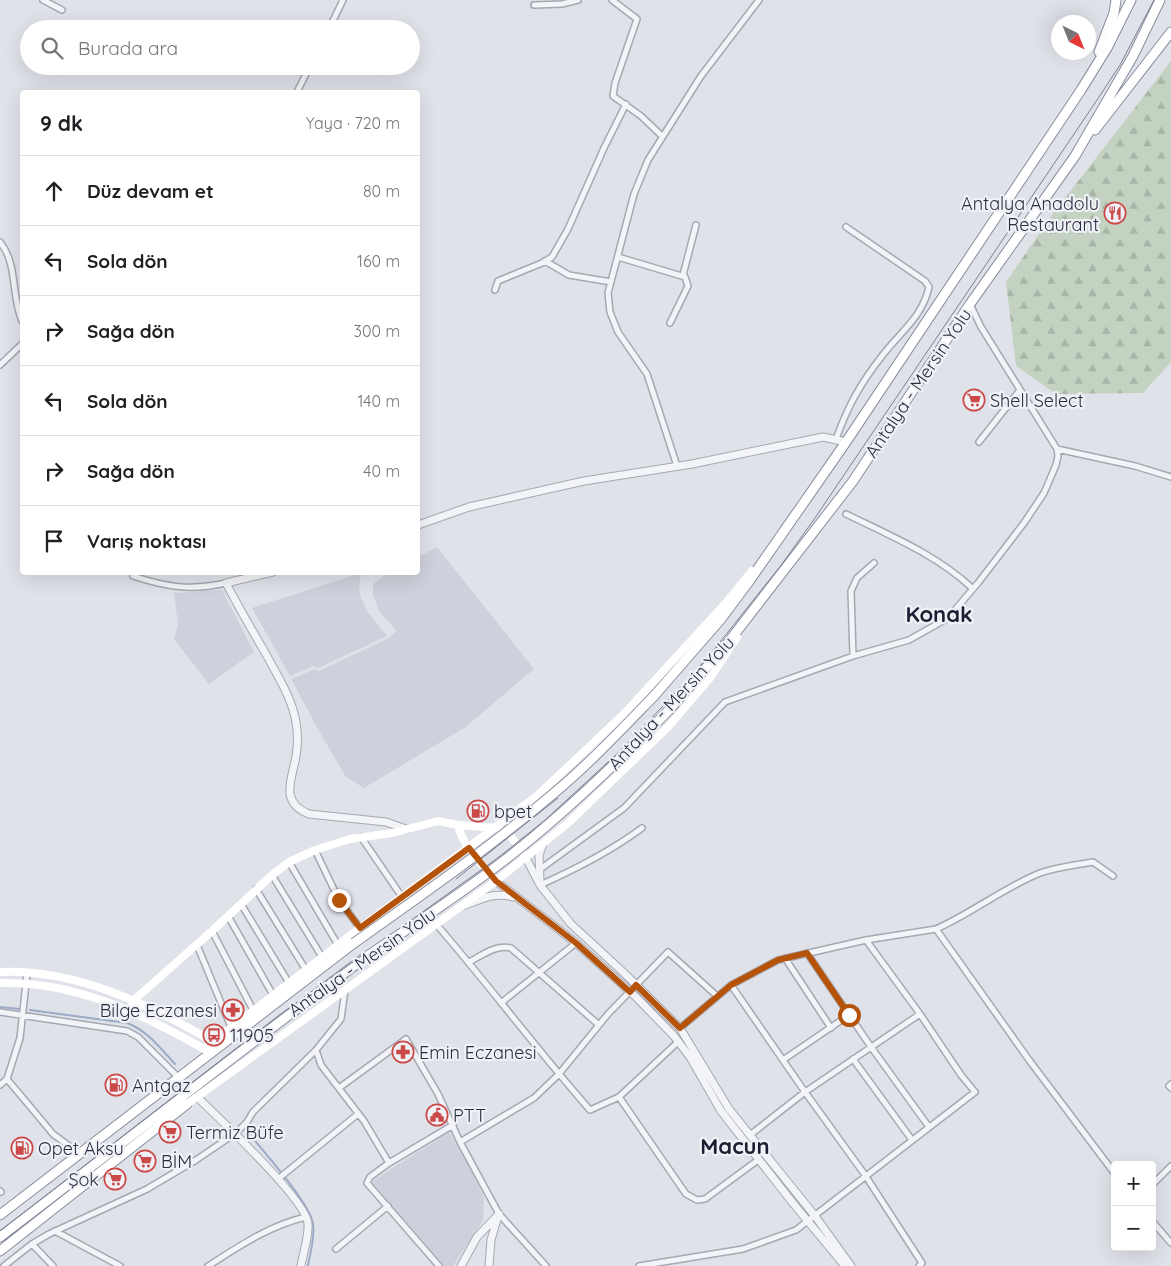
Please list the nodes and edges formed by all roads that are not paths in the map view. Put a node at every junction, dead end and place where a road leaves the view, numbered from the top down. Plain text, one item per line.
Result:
1 (44, 0) edge
2 (343, 0) edge
3 (578, 0) edge
4 (612, 0) edge
5 (759, 0) edge
6 (1116, 0) edge
7 (1131, 0) edge
8 (1160, 0) edge
9 (534, 5) dead end
10 (62, 10) dead end
11 (333, 20) edge
12 (1171, 32) edge
13 (306, 75) edge
14 (298, 90) edge
15 (1081, 90) junction
16 (626, 104) junction
17 (662, 136) junction
18 (1075, 156) junction
19 (696, 225) dead end
20 (846, 227) dead end
21 (0, 242) edge
22 (618, 257) junction
23 (545, 261) junction
24 (683, 275) junction
25 (612, 282) junction
26 (495, 290) dead end
27 (970, 304) junction
28 (20, 314) edge
29 (670, 323) dead end
30 (20, 346) edge
31 (0, 366) edge
32 (1020, 390) junction
33 (841, 440) junction
34 (979, 442) dead end
35 (1057, 449) junction
36 (677, 466) junction
37 (1171, 477) edge
38 (846, 514) dead end
39 (420, 524) edge
40 (781, 535) junction
41 (874, 563) dead end
42 (260, 575) edge
43 (133, 576) dead end
44 (226, 583) junction
45 (972, 588) junction
46 (755, 609) junction
47 (853, 656) junction
48 (458, 825) junction
49 (496, 828) junction
50 (642, 828) dead end
51 (406, 829) junction
52 (361, 837) junction
53 (543, 844) junction
54 (469, 848) junction
55 (315, 850) junction
56 (526, 858) junction
57 (289, 862) junction
58 (538, 870) junction
59 (272, 875) junction
60 (1113, 876) dead end
61 (496, 881) junction
62 (540, 885) junction
63 (256, 889) junction
64 (402, 897) junction
65 (517, 898) junction
66 (241, 904) junction
67 (459, 908) junction
68 (228, 916) junction
69 (436, 924) junction
70 (360, 928) junction
71 (936, 929) junction
72 (212, 931) junction
73 (866, 940) junction
74 (576, 943) junction
75 (197, 945) junction
76 (338, 945) junction
77 (807, 953) junction
78 (322, 957) junction
79 (785, 958) junction
80 (468, 962) junction
81 (306, 970) junction
82 (0, 972) edge
83 (539, 972) junction
84 (27, 974) junction
85 (0, 982) edge
86 (289, 983) junction
87 (26, 984) junction
88 (636, 985) junction
89 (731, 985) junction
90 (345, 990) junction
91 (630, 992) junction
92 (273, 995) junction
93 (717, 996) junction
94 (134, 1000) junction
95 (501, 1003) junction
96 (129, 1010) junction
97 (253, 1010) junction
98 (0, 1012) edge
99 (920, 1014) junction
100 (23, 1015) junction
101 (849, 1015) junction
102 (599, 1025) junction
103 (231, 1027) junction
104 (680, 1028) junction
105 (831, 1028) junction
106 (212, 1041) junction
107 (679, 1041) junction
108 (871, 1047) junction
109 (204, 1049) junction
110 (316, 1050) junction
111 (853, 1059) junction
112 (783, 1060) junction
113 (189, 1070) junction
114 (559, 1074) junction
115 (179, 1078) junction
116 (7, 1079) junction
117 (1171, 1084) edge
118 (0, 1085) edge
119 (339, 1088) junction
120 (1171, 1088) edge
121 (805, 1092) junction
122 (619, 1097) junction
123 (198, 1098) junction
124 (188, 1104) junction
125 (358, 1114) junction
126 (453, 1125) junction
127 (929, 1127) junction
128 (236, 1132) junction
129 (138, 1133) junction
130 (750, 1135) junction
131 (912, 1140) junction
132 (460, 1142) junction
133 (80, 1154) junction
134 (758, 1160) junction
135 (389, 1163) junction
136 (1171, 1166) edge
137 (1111, 1169) edge
138 (865, 1175) junction
139 (279, 1178) junction
140 (1156, 1181) edge
141 (388, 1206) junction
142 (0, 1214) edge
143 (499, 1214) junction
144 (815, 1216) junction
145 (306, 1217) junction
146 (808, 1222) junction
147 (1156, 1226) edge
148 (54, 1231) junction
149 (0, 1237) edge
150 (1171, 1243) edge
151 (32, 1244) junction
152 (336, 1249) dead end
153 (0, 1251) edge
154 (654, 1265) edge
155 (6, 1266) edge
156 (53, 1266) edge
157 (120, 1266) edge
158 (208, 1266) edge
159 (301, 1266) edge
160 (439, 1266) edge
161 (461, 1266) edge
162 (489, 1266) edge
163 (546, 1266) edge
164 (639, 1266) edge
165 (845, 1266) edge
166 (851, 1266) edge
167 (919, 1266) edge

1 - 10 street
2 - 11 street
3 - 9 street
4 - 16 street
5 - 17 street
6 - 15 highway
7 - 15 highway, Antalya - Mersin Yolu
8 - 18 highway, Antalya - Mersin Yolu
12 - 18 highway
13 - 14 street
15 - 33 highway, Antalya - Mersin Yolu
16 - 17 street
16 - 23 street
17 - 22 street
18 - 27 highway, Antalya - Mersin Yolu
19 - 24 street
20 - 33 street
21 - 28 street
22 - 24 street
22 - 25 street
23 - 25 street
23 - 26 street
24 - 29 street
25 - 36 street
27 - 32 street
27 - 46 highway, Antalya - Mersin Yolu
30 - 31 street
32 - 34 street
32 - 35 street
33 - 36 street
33 - 40 highway, Antalya - Mersin Yolu
35 - 37 street
35 - 45 street
36 - 39 street
38 - 45 street
40 - 49 main road
40 - 113 highway, Antalya - Mersin Yolu, bridge
41 - 47 street
42 - 44 street
43 - 44 street
44 - 51 street
45 - 47 street
46 - 53 main road
46 - 129 highway, Antalya - Mersin Yolu, bridge
47 - 58 street
48 - 49 main road
48 - 51 main road
48 - 54 main road
49 - 54 main road
49 - 56 main road
50 - 62 street
51 - 52 main road
52 - 55 main road
52 - 64 street
53 - 56 main road
53 - 58 street
54 - 61 main road
54 - 64 main road
55 - 57 main road
55 - 70 street
56 - 61 main road
56 - 62 street
57 - 59 main road
57 - 76 street
58 - 62 street
59 - 63 main road
59 - 78 street
60 - 71 street
61 - 65 street
61 - 67 main road
62 - 88 street
63 - 66 main road
63 - 81 street
64 - 70 main road
65 - 67 street
65 - 74 street
66 - 68 main road
66 - 86 street
67 - 69 main road
68 - 72 main road
68 - 92 street
69 - 80 street
69 - 90 main road
70 - 76 main road
71 - 73 street
71 - 137 street
72 - 75 main road
72 - 97 street
73 - 77 street
73 - 99 street
74 - 83 street
74 - 91 street
75 - 94 main road
75 - 103 street
76 - 78 main road
77 - 79 street
77 - 101 street
78 - 81 main road
79 - 89 street
79 - 105 street
80 - 83 street
80 - 95 street
81 - 86 main road
82 - 84 main road
83 - 95 street
83 - 102 street
84 - 87 street
84 - 94 main road
85 - 87 main road
86 - 92 main road
87 - 96 main road
87 - 100 street
88 - 91 street
88 - 93 street
88 - 104 street
89 - 93 street
89 - 112 street
90 - 110 street
90 - 123 main road
91 - 102 street
91 - 107 street
92 - 97 main road
93 - 104 street
94 - 96 main road
94 - 106 main road
95 - 114 street
96 - 109 main road
97 - 103 main road
98 - 100 street
99 - 108 street
99 - 127 street
100 - 115 street
100 - 116 street
101 - 105 street
101 - 108 street
102 - 114 street
103 - 106 main road
104 - 130 street
105 - 112 street
106 - 109 main road
107 - 122 street
107 - 134 street
108 - 111 street
108 - 127 street
109 - 113 highway
110 - 119 street
110 - 128 street
111 - 121 street
111 - 131 street
112 - 121 street
113 - 115 highway, Antalya - Mersin Yolu
114 - 122 street
114 - 132 street
115 - 133 highway, Antalya - Mersin Yolu
116 - 118 street
116 - 133 street
117 - 120 street
119 - 125 street
119 - 126 street
121 - 130 street
121 - 138 street
122 - 134 street
123 - 124 main road
123 - 128 street
124 - 129 highway
124 - 153 highway
125 - 135 street
125 - 139 street
126 - 132 street
126 - 135 street
127 - 131 street
128 - 139 street
128 - 148 street
129 - 149 highway, Antalya - Mersin Yolu
130 - 144 street
131 - 138 street
132 - 143 street
133 - 142 highway, Antalya - Mersin Yolu
134 - 146 street
135 - 141 street
136 - 140 street
138 - 144 street
138 - 167 street
139 - 145 street
141 - 152 street
141 - 160 street
143 - 161 street
143 - 162 street
143 - 163 street
144 - 146 street
144 - 166 street
145 - 158 street
145 - 159 street
146 - 154 street
146 - 165 street
147 - 150 street
148 - 151 street
148 - 157 street
151 - 155 street
151 - 156 street
154 - 164 street

